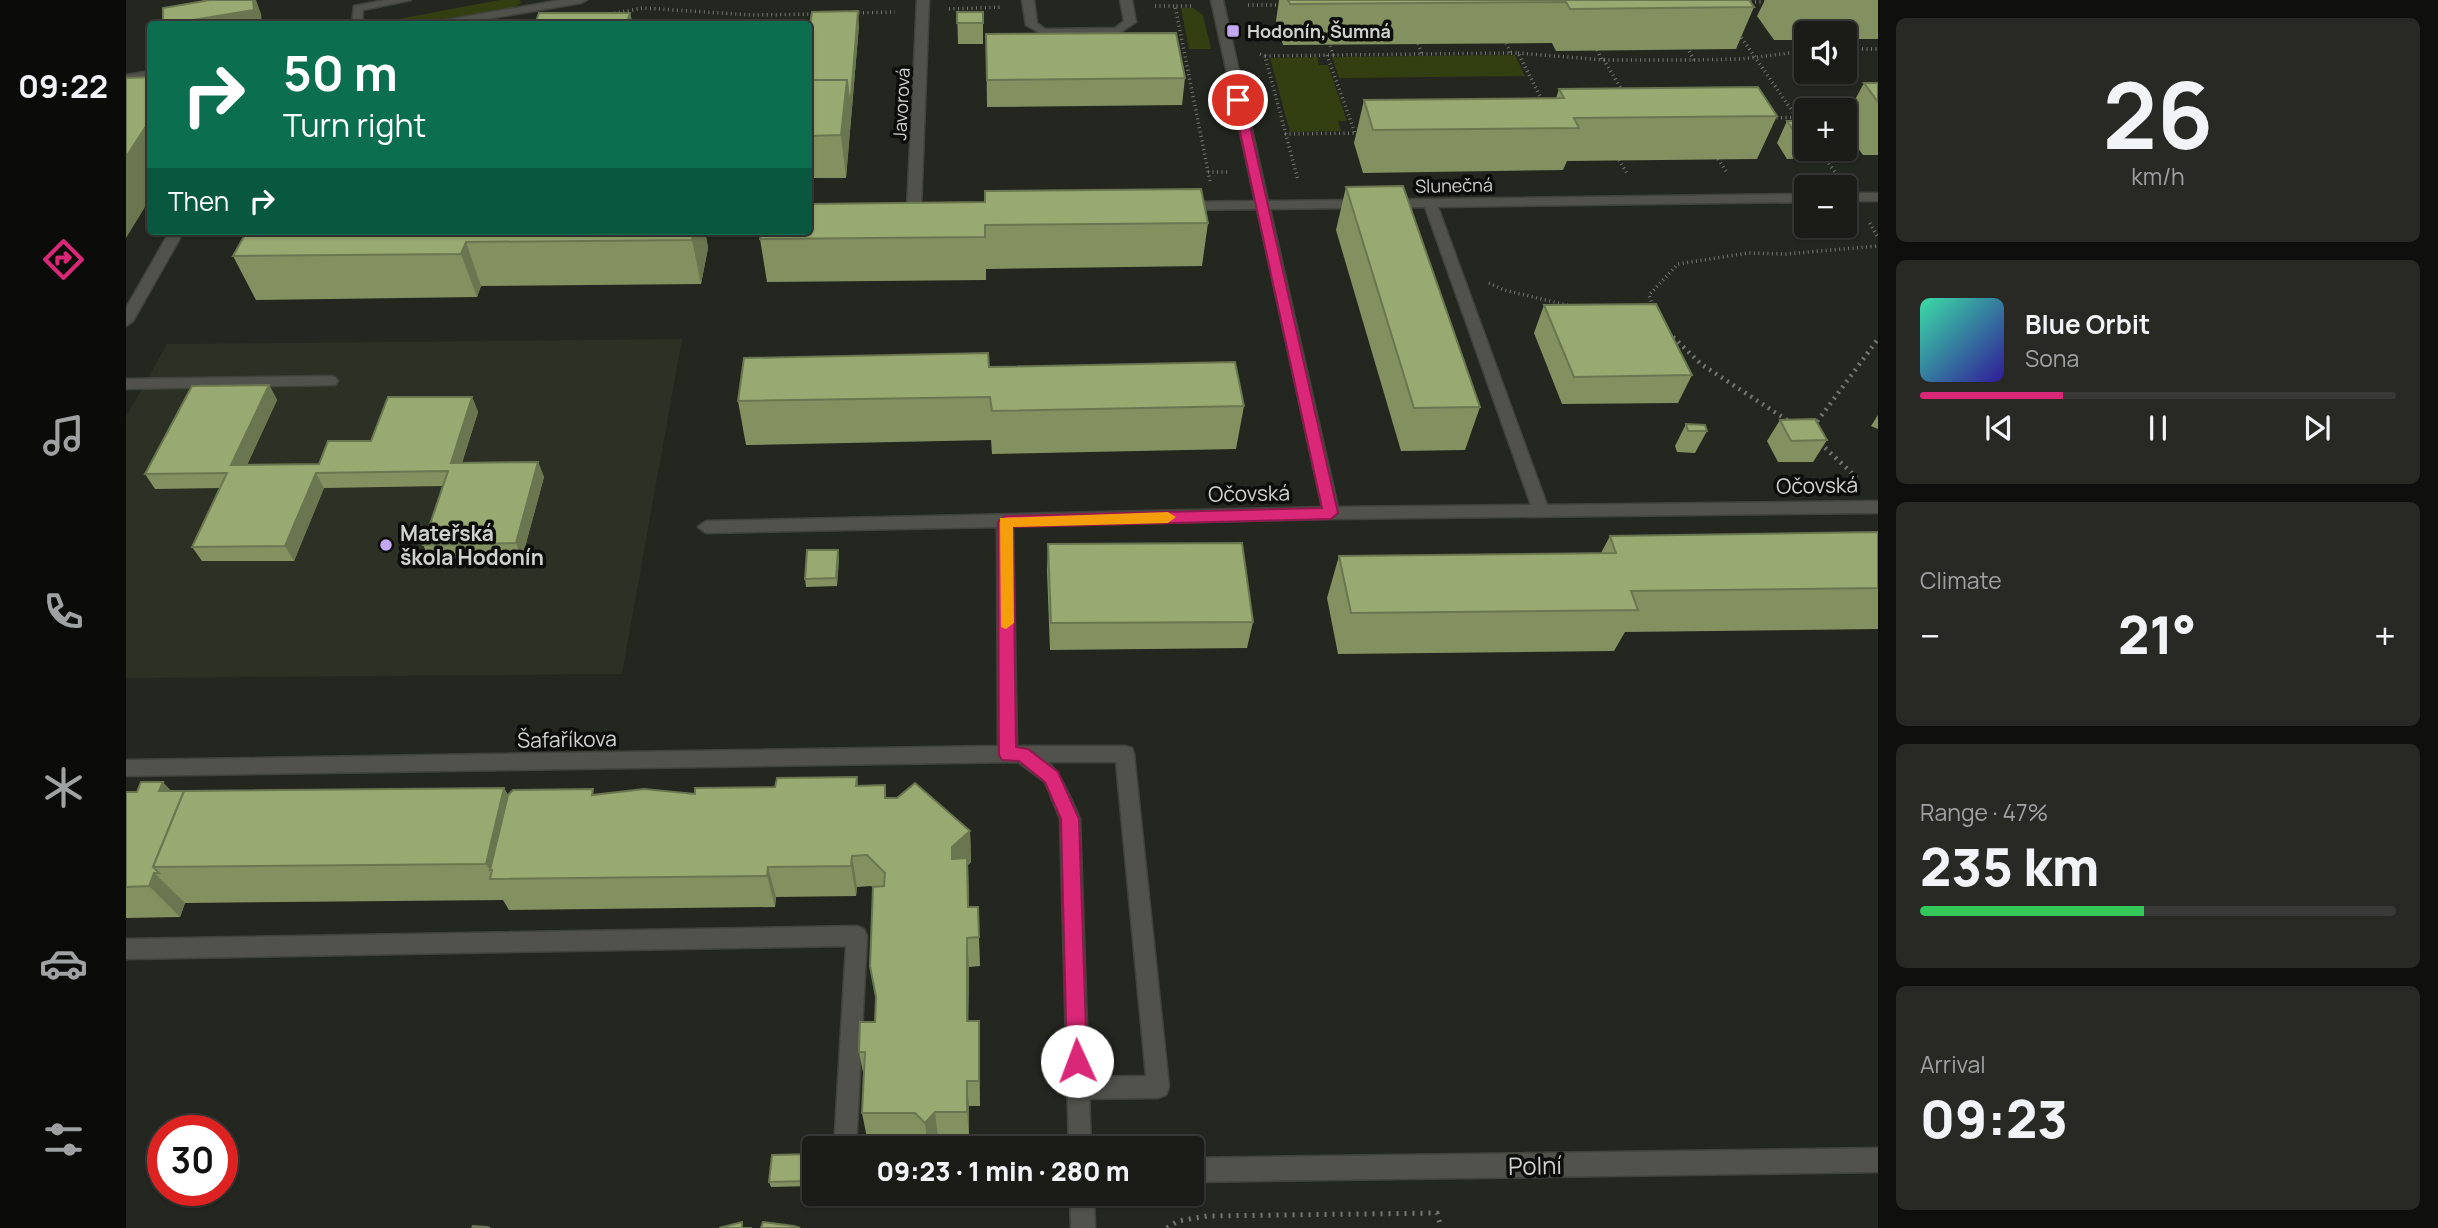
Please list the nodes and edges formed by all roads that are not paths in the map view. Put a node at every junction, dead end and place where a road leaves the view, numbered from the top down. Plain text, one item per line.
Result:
1 (405, 0) edge
2 (582, 0) edge
3 (1217, 0) edge
4 (540, 3) edge
5 (1028, 3) edge
6 (1127, 3) edge
7 (923, 5) edge
8 (357, 21) edge
9 (454, 21) edge
10 (147, 76) edge
11 (126, 79) edge
12 (1857, 197) edge
13 (1878, 197) edge
14 (1794, 198) edge
15 (1430, 203) junction
16 (1260, 205) junction
17 (1174, 206) edge
18 (914, 209) edge
19 (175, 235) edge
20 (126, 321) edge
21 (330, 382) dead end
22 (126, 384) edge
23 (1878, 507) edge
24 (1541, 511) junction
25 (1331, 513) junction
26 (1005, 522) junction
27 (706, 527) dead end
28 (1015, 754) junction
29 (126, 768) edge
30 (126, 948) edge
31 (1078, 1088) junction
32 (846, 1136) edge
33 (1080, 1136) edge
34 (1878, 1160) edge
35 (1204, 1170) edge
36 (1082, 1206) edge
37 (1083, 1228) edge

1 - 8 street
2 - 4 street
3 - 16 street
4 - 9 street
5 - 6 street
7 - 18 street, Javorová
10 - 11 street
12 - 13 street
14 - 15 street, Slunečná
15 - 16 street, Slunečná
15 - 24 street
16 - 17 street, Slunečná
16 - 25 street
19 - 20 street
21 - 22 street
23 - 24 street, Očovská
24 - 25 street, Očovská
25 - 26 street, Očovská
26 - 27 street, Očovská
26 - 28 street
28 - 29 street, Šafaříkova
28 - 31 street
28 - 31 street, Šafaříkova
30 - 32 street
31 - 33 street
34 - 35 street, Polní
36 - 37 street

